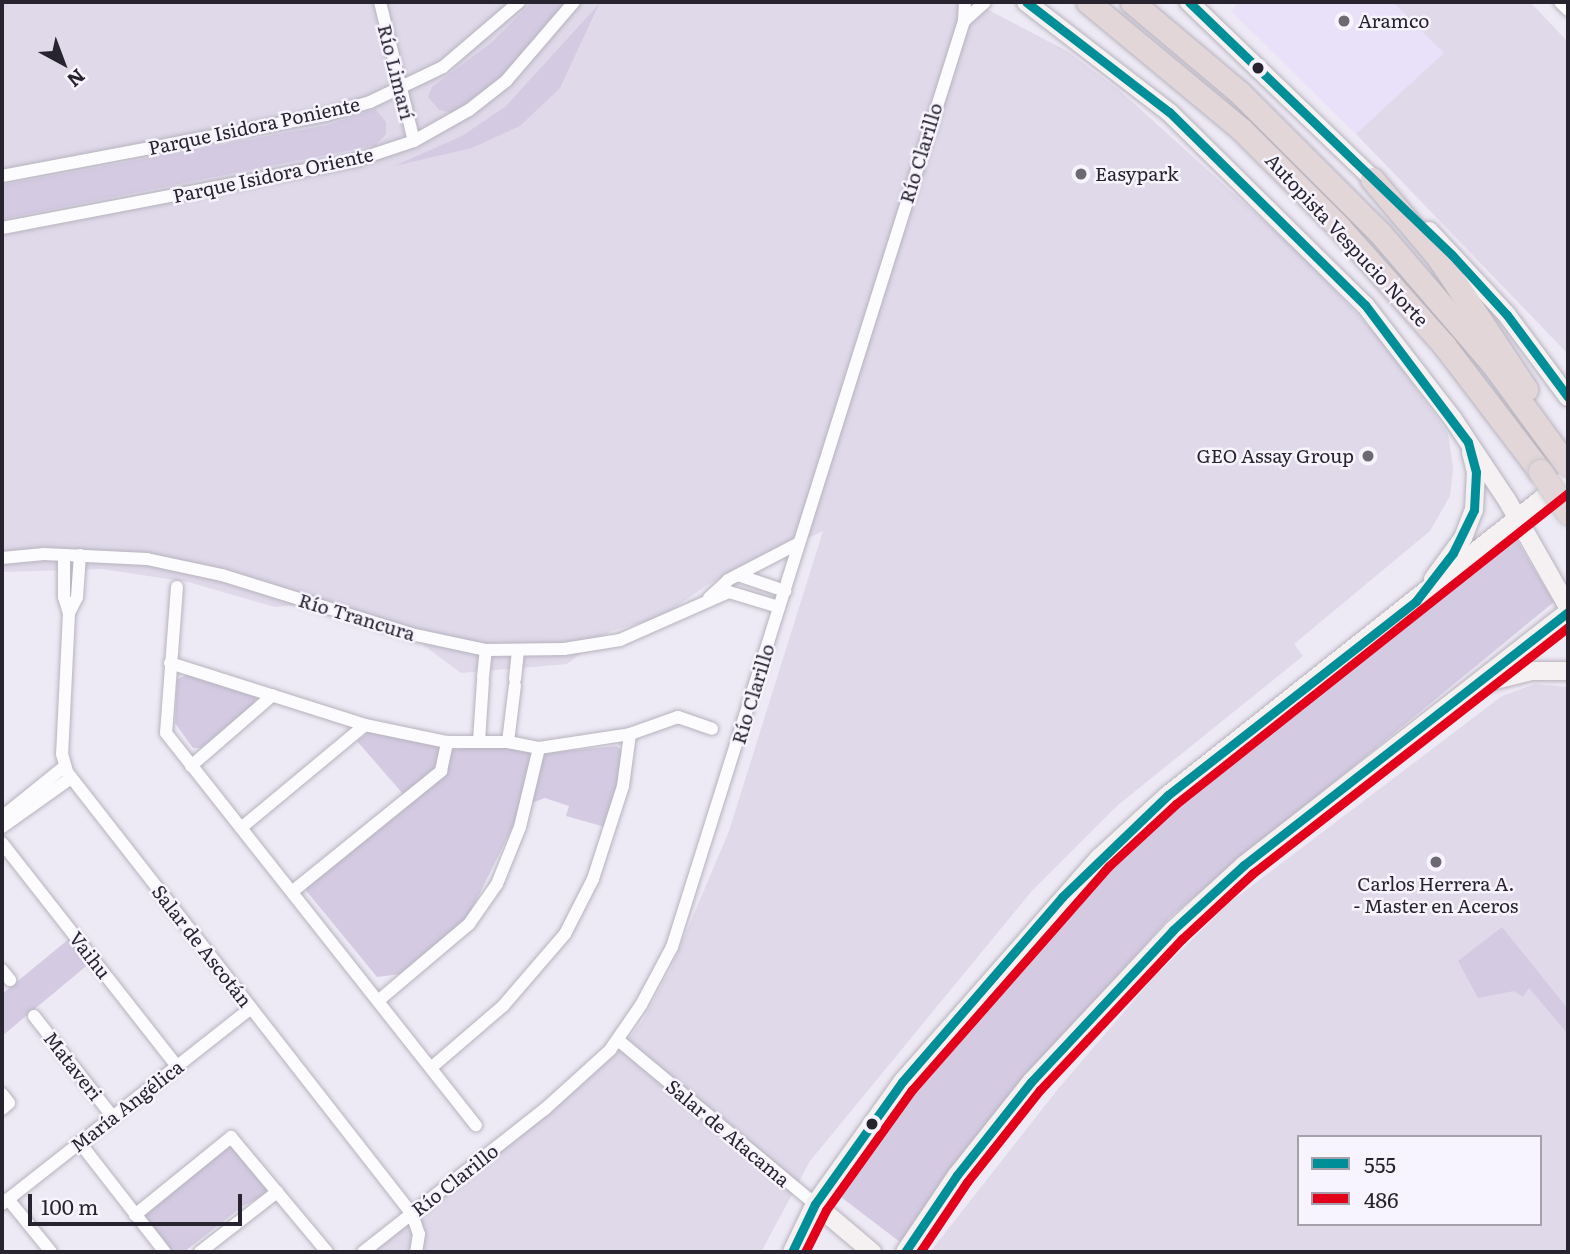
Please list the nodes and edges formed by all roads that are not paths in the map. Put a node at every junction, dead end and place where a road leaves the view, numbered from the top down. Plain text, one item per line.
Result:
1 (380, 2) edge
2 (519, 2) edge
3 (574, 2) edge
4 (965, 2) edge
5 (985, 2) edge
6 (1026, 2) edge
7 (1088, 2) edge
8 (1132, 2) edge
9 (1560, 2) edge
10 (1198, 4) edge
11 (1568, 10) edge
12 (964, 22) junction
13 (398, 89) junction
14 (414, 141) junction
15 (2, 176) edge
16 (1372, 178) junction
17 (2, 228) edge
18 (1568, 397) edge
19 (1468, 442) junction
20 (1562, 461) edge
21 (1568, 513) edge
22 (1519, 520) junction
23 (799, 543) junction
24 (65, 555) junction
25 (80, 555) junction
26 (2, 558) edge
27 (737, 575) junction
28 (177, 587) dead end
29 (785, 591) junction
30 (706, 601) junction
31 (1416, 601) junction
32 (779, 607) junction
33 (1568, 609) edge
34 (69, 612) junction
35 (486, 650) junction
36 (519, 652) junction
37 (170, 663) junction
38 (1568, 671) edge
39 (1476, 684) junction
40 (273, 695) junction
41 (365, 724) junction
42 (712, 729) dead end
43 (630, 734) junction
44 (479, 741) junction
45 (509, 742) junction
46 (447, 743) junction
47 (539, 748) junction
48 (191, 766) junction
49 (67, 772) junction
50 (2, 817) edge
51 (2, 827) edge
52 (241, 828) junction
53 (2, 843) edge
54 (293, 891) junction
55 (378, 1001) junction
56 (251, 1008) junction
57 (34, 1016) dead end
58 (618, 1040) junction
59 (177, 1066) junction
60 (432, 1067) junction
61 (2, 1094) edge
62 (2, 1109) edge
63 (113, 1117) junction
64 (476, 1125) dead end
65 (80, 1143) junction
66 (277, 1192) junction
67 (5, 1201) edge
68 (815, 1204) junction
69 (412, 1214) junction
70 (135, 1215) junction
71 (51, 1252) edge
72 (165, 1252) edge
73 (200, 1252) edge
74 (327, 1252) edge
75 (363, 1252) edge
76 (416, 1252) edge
77 (792, 1252) edge
78 (872, 1252) edge
79 (905, 1252) edge

1 - 13 street, Río Limarí
2 - 13 street, Parque Isidora Poniente
3 - 14 street, Parque Isidora Oriente
4 - 12 street, Río Clarillo
5 - 12 street, Río Clarillo
6 - 19 street
7 - 21 highway, Autopista Vespucio Norte, bridge
8 - 20 highway, Autopista Vespucio Norte
9 - 11 street
10 - 16 street
12 - 23 street, Río Clarillo
13 - 14 street, Río Limarí
13 - 15 street, Parque Isidora Poniente
14 - 17 street, Parque Isidora Oriente
16 - 18 street
16 - 20 highway
19 - 22 street
19 - 31 street
20 - 22 street
22 - 31 street
22 - 33 street
23 - 27 street, Río Trancura
23 - 29 street, Río Clarillo
24 - 25 street, Río Trancura
24 - 26 street, Río Trancura
24 - 34 street
25 - 34 street
25 - 35 street, Río Trancura
27 - 29 street
27 - 30 street, Río Trancura
28 - 37 street
29 - 32 street, Río Clarillo
30 - 32 street, Río Trancura
30 - 36 street, Río Trancura
31 - 68 street
32 - 58 street, Río Clarillo
33 - 39 street
34 - 49 street
35 - 36 street, Río Trancura
35 - 44 street
36 - 45 street
37 - 40 street
37 - 48 street
38 - 39 street
39 - 79 street
40 - 41 street
40 - 48 street
41 - 46 street
41 - 52 street
42 - 43 street
43 - 47 street
43 - 60 street
44 - 45 street
44 - 46 street
45 - 47 street
46 - 54 street
47 - 55 street
48 - 52 street
49 - 50 street
49 - 51 street
49 - 56 street, Salar de Ascotán
52 - 54 street
53 - 59 street, Vaihu
54 - 55 street
55 - 60 street
56 - 59 street, María Angélica
56 - 69 street, Salar de Ascotán
57 - 63 street, Mataveri
58 - 68 street, Salar de Atacama
58 - 69 street, Río Clarillo
59 - 63 street, María Angélica
60 - 64 street
61 - 62 street
63 - 65 street, María Angélica
65 - 67 street, María Angélica
65 - 70 street
66 - 70 street
66 - 73 street
66 - 74 street
67 - 71 street
68 - 77 street
68 - 78 street, Salar de Atacama
69 - 75 street, Río Clarillo
69 - 76 street
70 - 72 street

